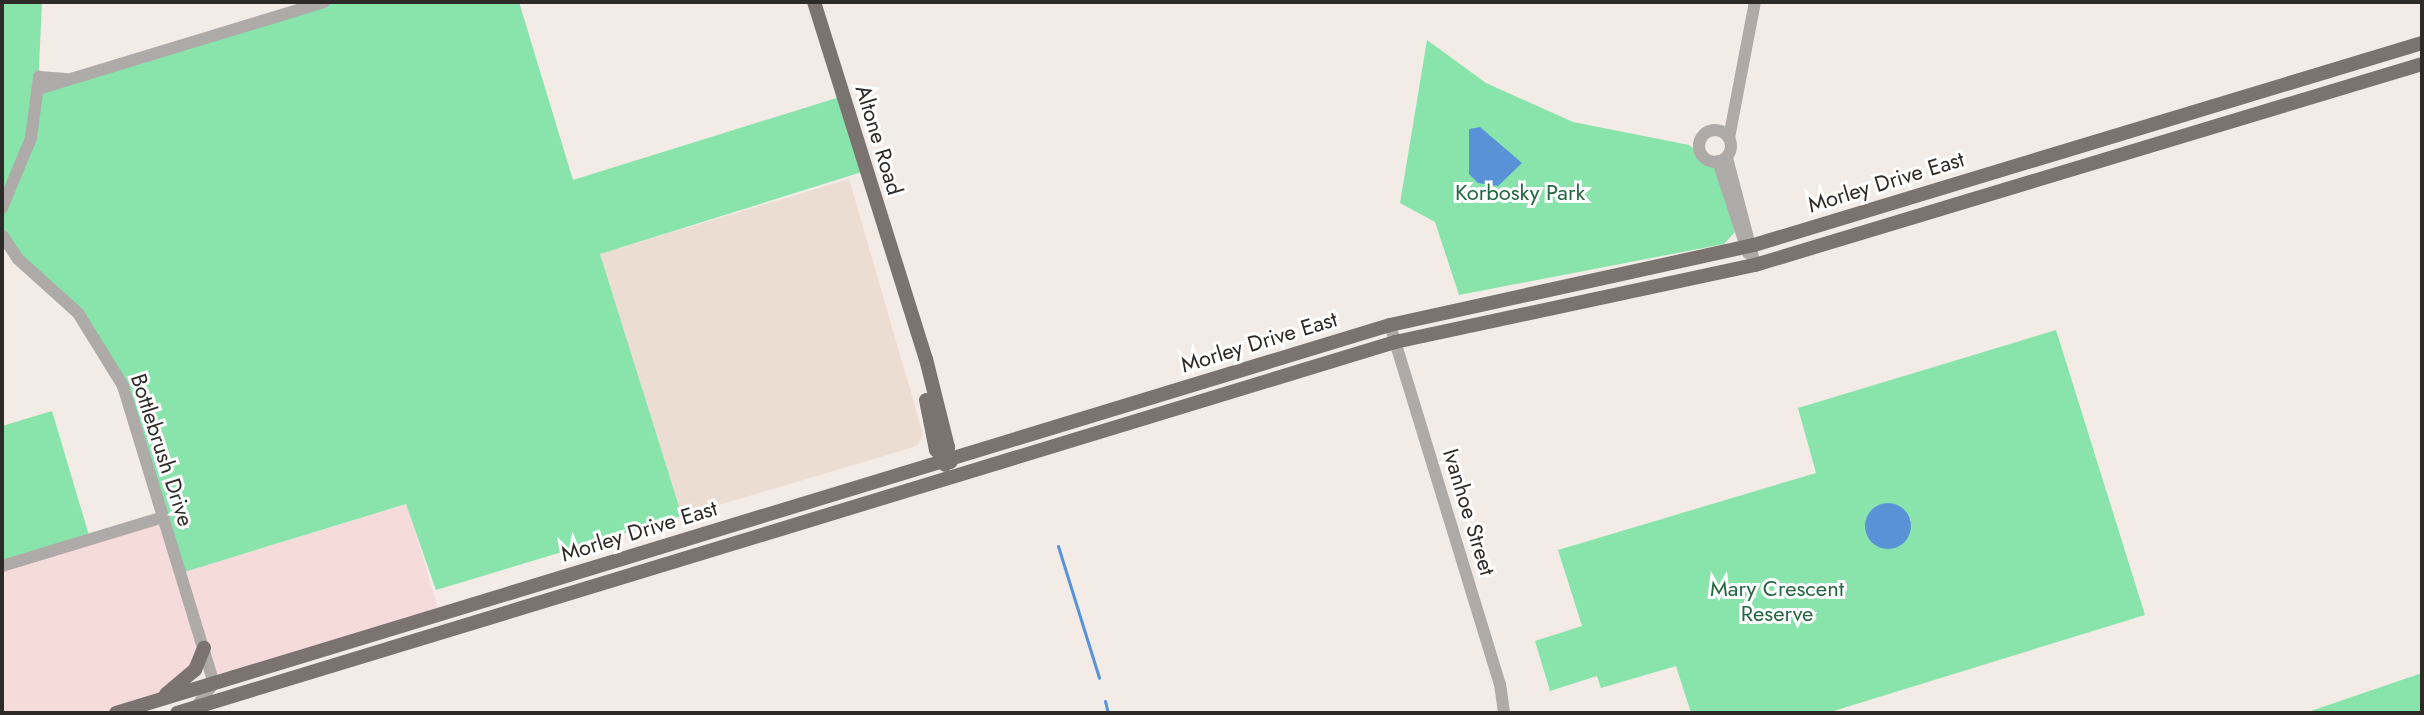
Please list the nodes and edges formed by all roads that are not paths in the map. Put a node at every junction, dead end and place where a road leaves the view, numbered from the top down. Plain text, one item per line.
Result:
1 (324, 2) edge
2 (814, 2) edge
3 (1755, 2) edge
4 (2422, 43) edge
5 (2422, 64) edge
6 (1732, 110) junction
7 (1712, 130) junction
8 (1729, 138) junction
9 (1723, 160) junction
10 (2, 208) edge
11 (2, 230) edge
12 (2, 238) edge
13 (1749, 246) junction
14 (2, 253) edge
15 (18, 259) junction
16 (1755, 265) junction
17 (1390, 325) junction
18 (1395, 342) junction
19 (947, 460) junction
20 (990, 466) junction
21 (924, 486) junction
22 (163, 517) junction
23 (2, 566) edge
24 (435, 616) junction
25 (459, 629) junction
26 (204, 648) junction
27 (317, 652) junction
28 (346, 662) junction
29 (214, 683) junction
30 (265, 685) junction
31 (164, 698) junction
32 (183, 711) edge
33 (116, 713) edge
34 (1504, 713) edge

1 - 10 street
2 - 19 main road, Altone Road
3 - 6 street
4 - 13 main road, Morley Drive East
5 - 16 main road, Morley Drive East
6 - 7 street
6 - 8 street
7 - 8 street
7 - 9 street
8 - 9 street
9 - 13 street
11 - 12 street
12 - 15 street, Bottlebrush Drive
13 - 16 street
13 - 17 main road, Morley Drive East
14 - 15 street, Bottlebrush Drive
15 - 22 street, Bottlebrush Drive
16 - 18 main road, Morley Drive East
17 - 18 street, Ivanhoe Street
17 - 19 main road, Morley Drive East
18 - 20 main road, Morley Drive East
18 - 34 street, Ivanhoe Street
19 - 20 main road
19 - 21 main road
19 - 24 main road, Morley Drive East
20 - 21 main road, Morley Drive East
21 - 25 main road, Morley Drive East
22 - 23 street
22 - 26 street, Bottlebrush Drive
24 - 25 main road
24 - 27 main road, Morley Drive East
25 - 28 main road, Morley Drive East
26 - 29 street, Bottlebrush Drive
26 - 31 main road
27 - 28 main road
27 - 29 main road, Morley Drive East
28 - 30 main road, Morley Drive East
29 - 30 street
29 - 31 main road, Morley Drive East
29 - 32 street
30 - 32 main road, Morley Drive East
31 - 33 main road, Morley Drive East

